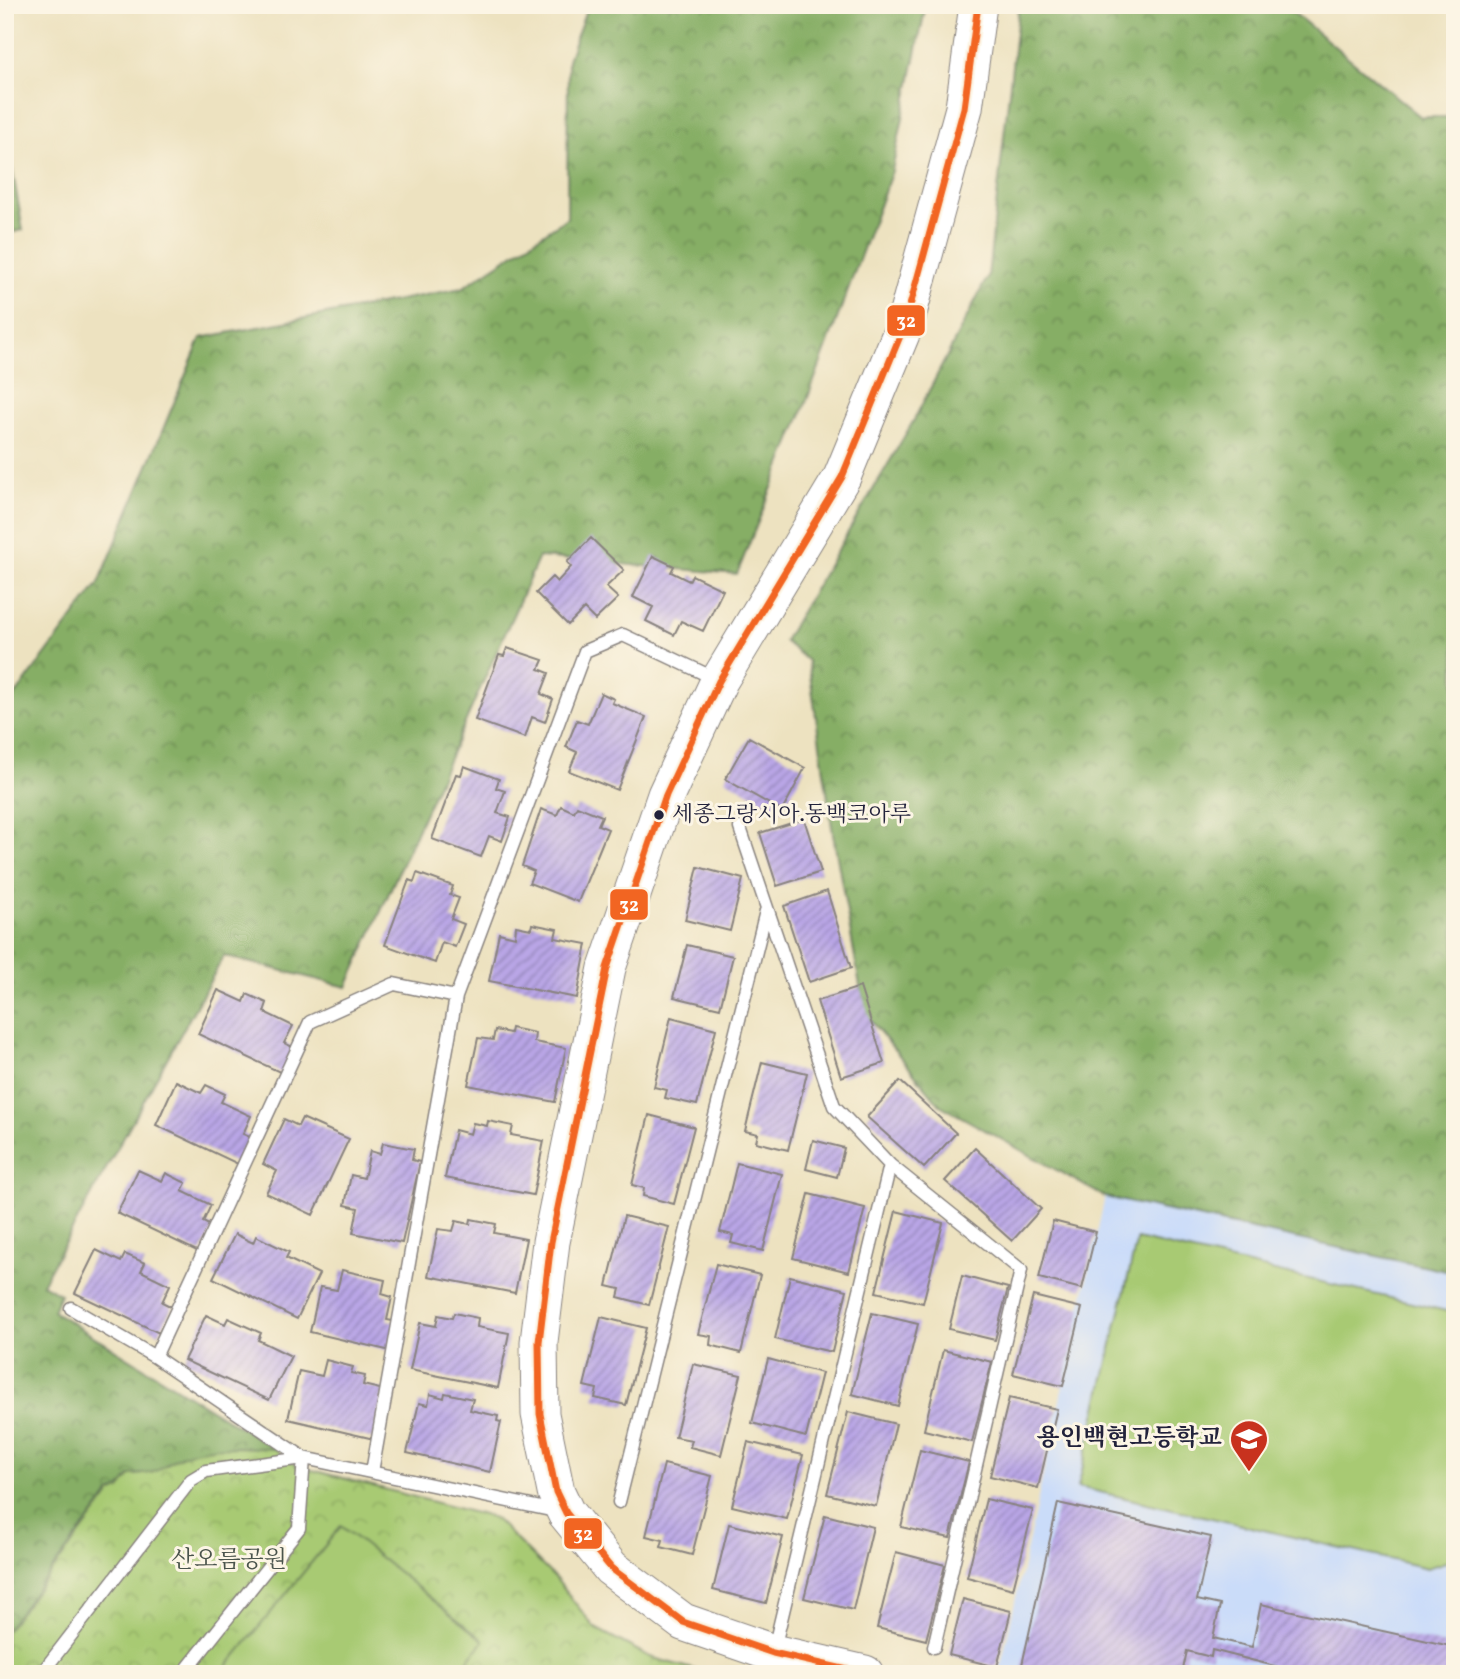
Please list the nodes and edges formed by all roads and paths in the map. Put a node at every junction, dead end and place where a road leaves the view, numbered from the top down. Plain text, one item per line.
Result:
1 (978, 5) edge
2 (719, 681) junction
3 (740, 828) dead end
4 (766, 911) junction
5 (456, 997) junction
6 (890, 1165) junction
7 (71, 1308) dead end
8 (155, 1357) junction
9 (304, 1458) junction
10 (372, 1472) junction
11 (619, 1502) dead end
12 (566, 1513) junction
13 (934, 1647) dead end
14 (773, 1653) junction
15 (41, 1674) edge
16 (183, 1674) edge
17 (865, 1674) edge

1 - 2 street
2 - 5 lane
2 - 12 street
3 - 4 lane
4 - 6 lane
4 - 11 lane
5 - 8 lane
5 - 10 lane
6 - 13 lane
6 - 14 lane
7 - 8 lane
8 - 9 lane
9 - 10 lane
9 - 15 lane
9 - 16 lane
10 - 12 lane
12 - 14 street
14 - 17 street

